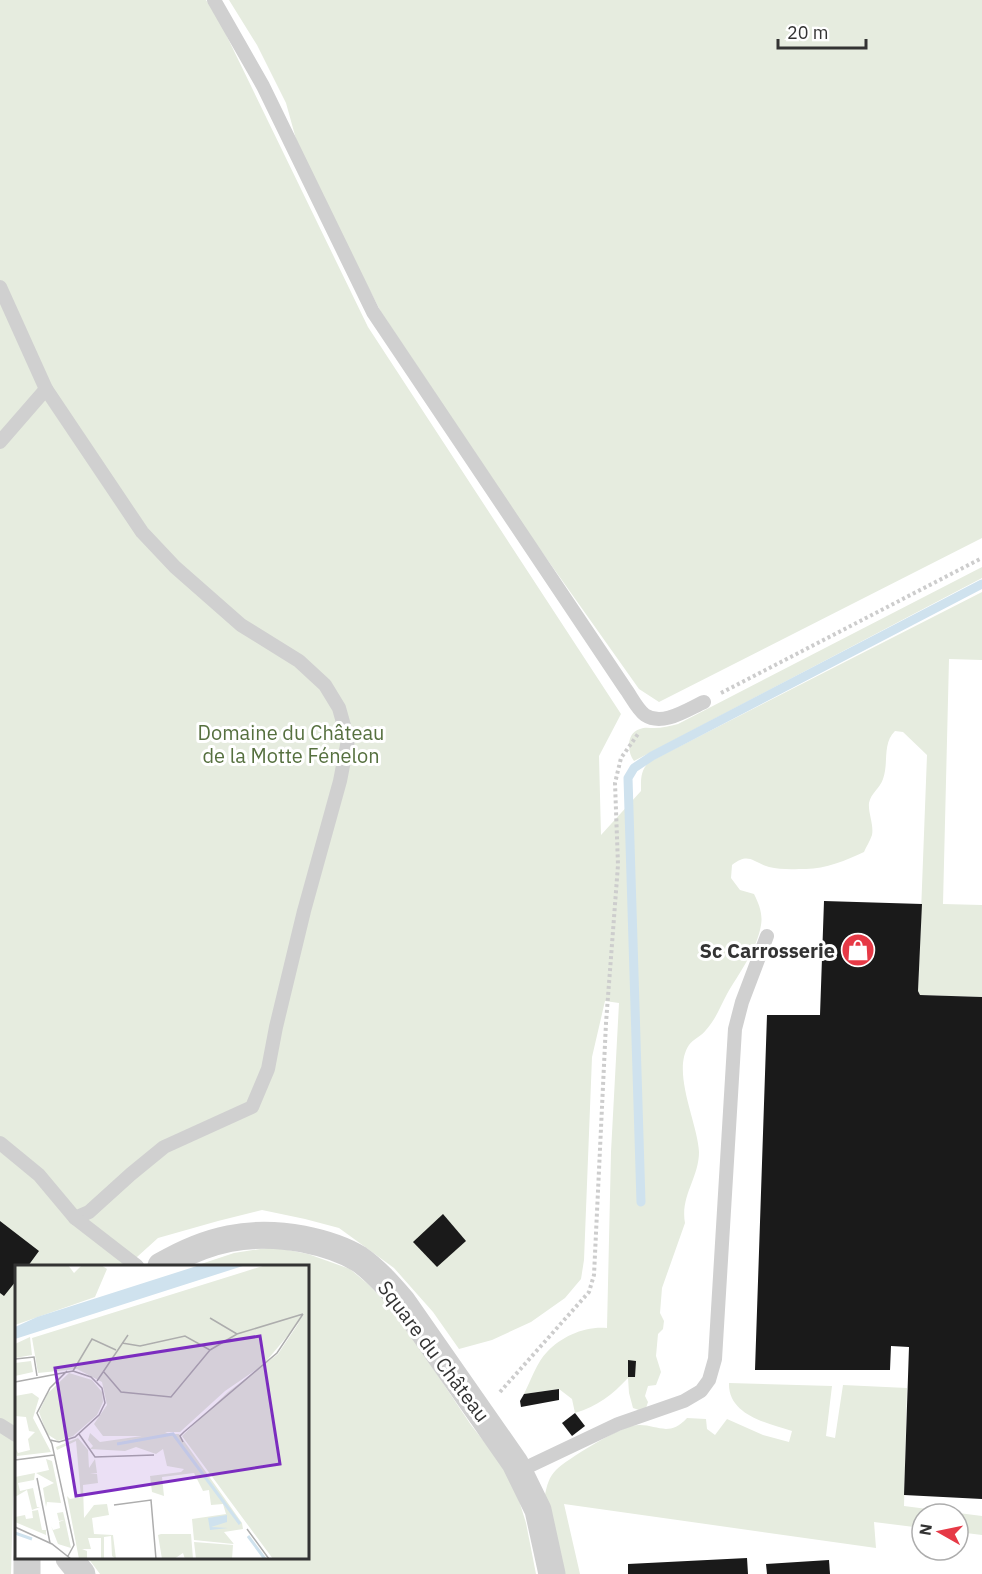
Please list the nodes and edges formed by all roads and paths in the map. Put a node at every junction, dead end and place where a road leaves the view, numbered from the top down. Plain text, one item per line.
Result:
1 (214, 0) edge
2 (0, 287) edge
3 (46, 389) junction
4 (0, 442) edge
5 (982, 558) edge
6 (704, 702) joint
7 (655, 718) junction
8 (767, 936) dead end
9 (0, 1143) edge
10 (75, 1218) junction
11 (136, 1265) edge
12 (163, 1265) edge
13 (480, 1412) junction
14 (0, 1425) edge
15 (15, 1434) edge
16 (519, 1471) junction
17 (71, 1559) edge
18 (82, 1574) edge
19 (552, 1574) edge

1 - 7 lane
2 - 3 lane
3 - 4 lane
3 - 10 lane
5 - 6 path
6 - 7 lane
7 - 13 path
8 - 16 lane
9 - 10 lane
10 - 11 lane
12 - 13 street, Square du Château
13 - 16 street, Square du Château
14 - 15 lane
16 - 19 street, Square du Château
17 - 18 street

